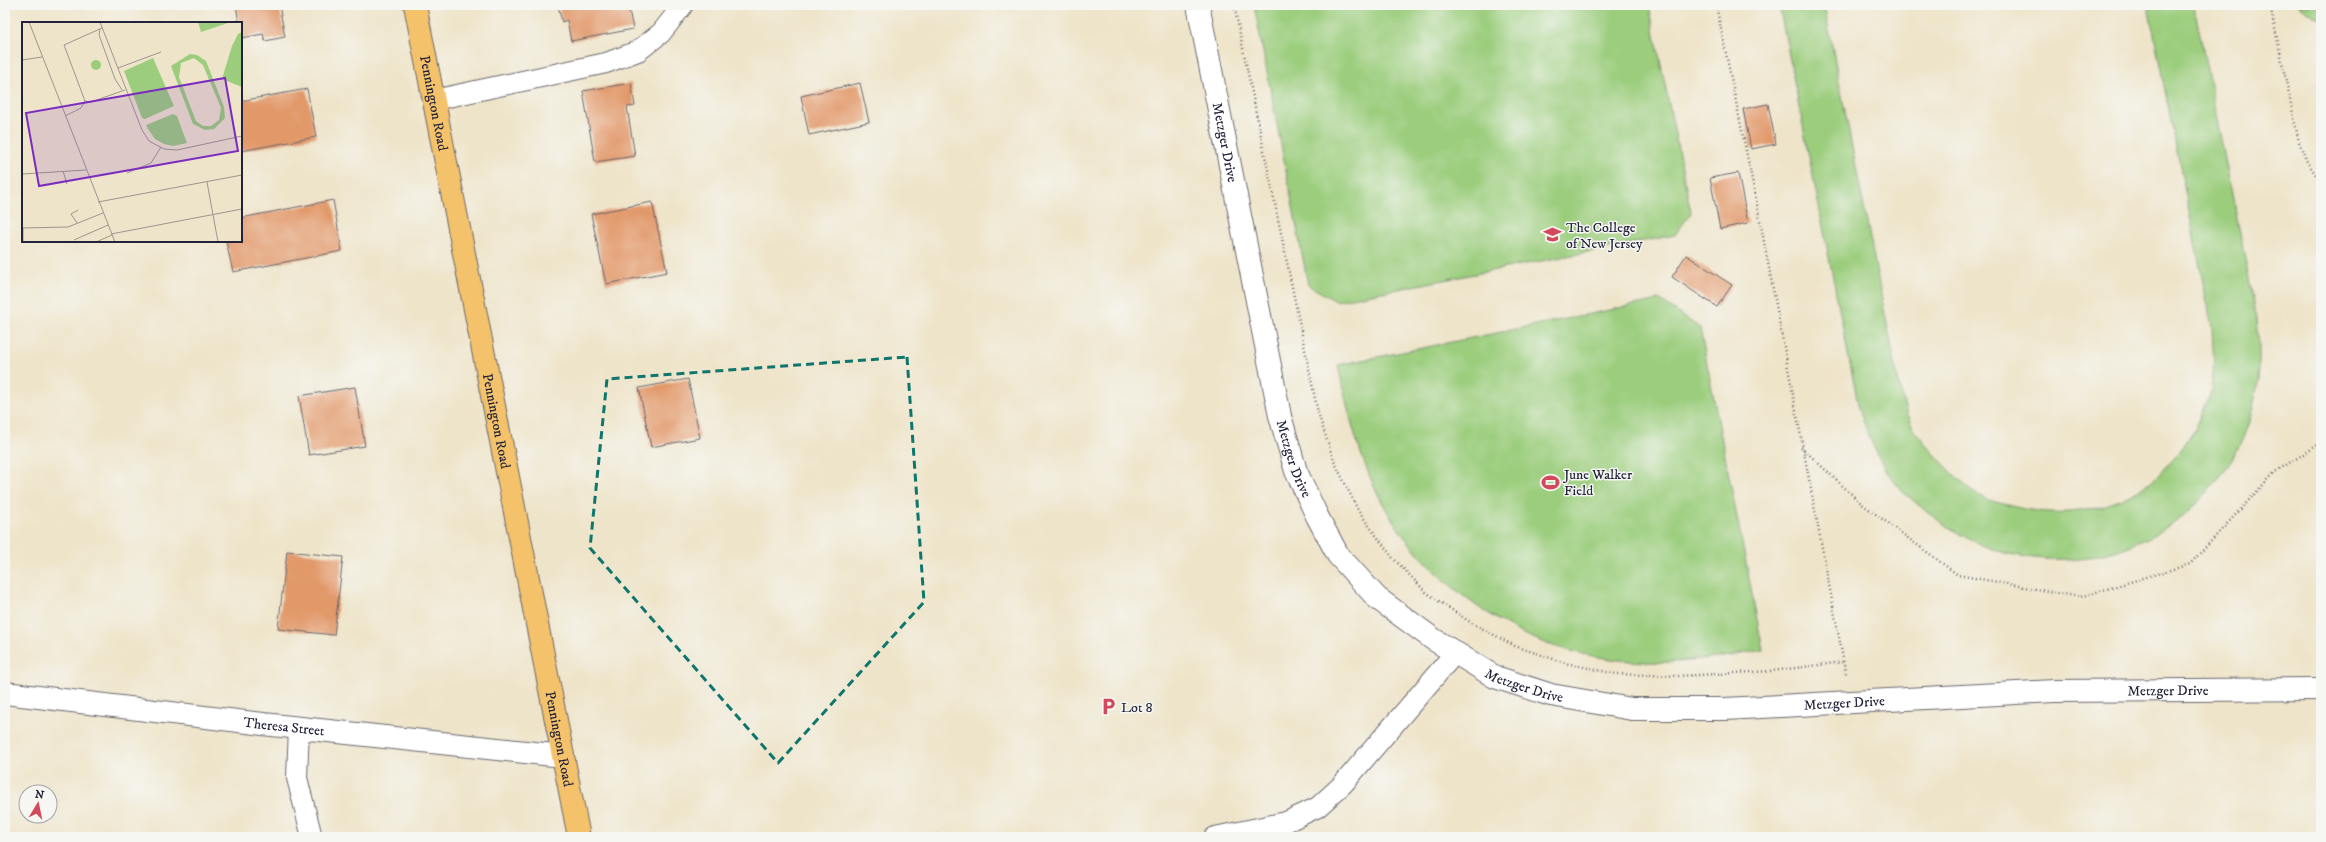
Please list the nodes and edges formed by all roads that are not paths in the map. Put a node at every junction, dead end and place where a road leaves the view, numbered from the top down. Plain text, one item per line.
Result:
1 (415, 5) edge
2 (682, 5) edge
3 (1198, 5) edge
4 (434, 100) junction
5 (1455, 653) junction
6 (2321, 689) edge
7 (5, 693) edge
8 (299, 727) junction
9 (563, 756) junction
10 (312, 837) edge
11 (579, 837) edge
12 (1215, 837) edge

1 - 4 main road, Pennington Road
2 - 4 lane
3 - 5 street, Metzger Drive
4 - 9 main road, Pennington Road
5 - 6 street, Metzger Drive
5 - 12 lane
7 - 8 street, Theresa Street
8 - 9 street, Theresa Street
8 - 10 lane
9 - 11 main road, Pennington Road

